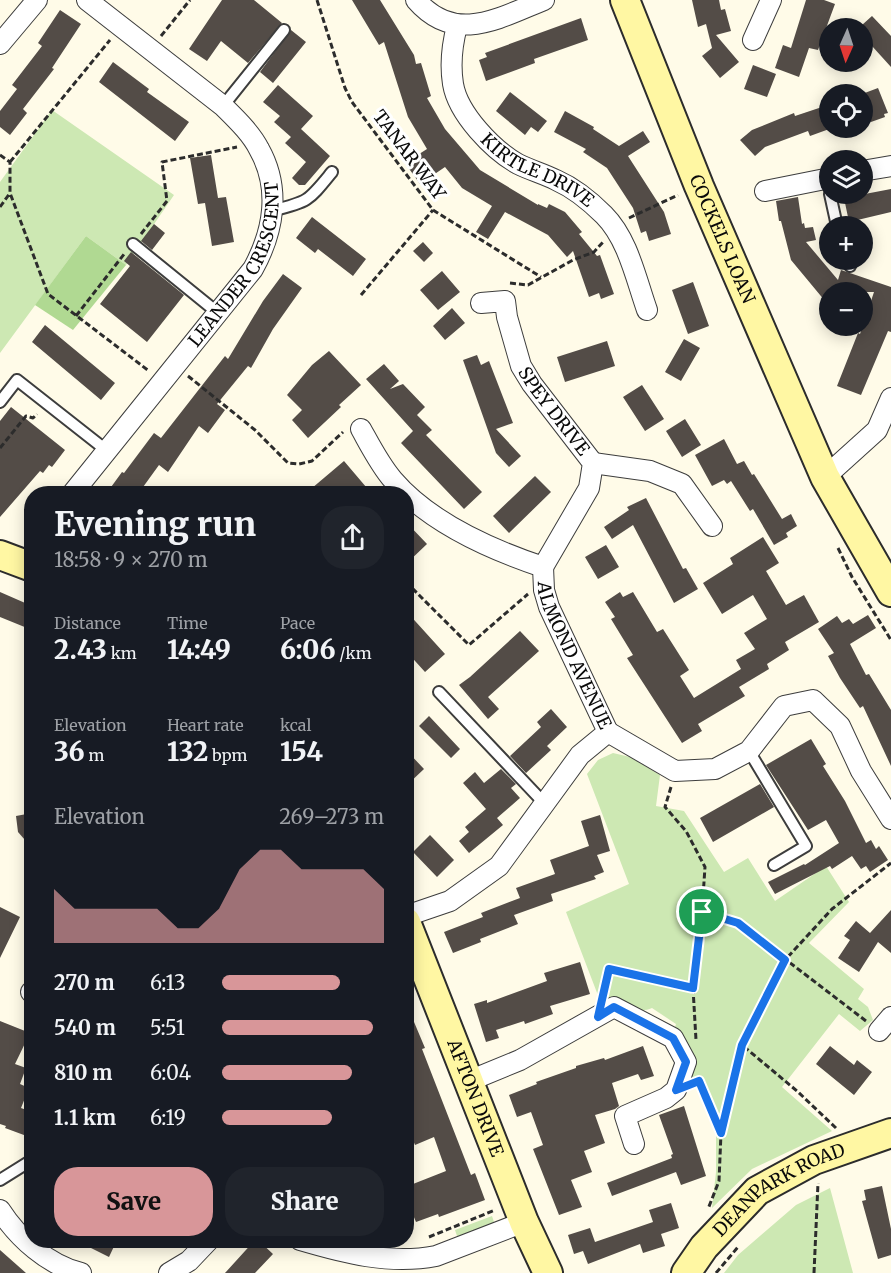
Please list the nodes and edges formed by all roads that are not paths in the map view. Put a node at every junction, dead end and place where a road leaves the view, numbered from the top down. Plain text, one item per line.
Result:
1 (37, 0) edge
2 (87, 0) edge
3 (416, 0) edge
4 (544, 0) edge
5 (625, 0) edge
6 (771, 0) edge
7 (457, 26) junction
8 (284, 30) dead end
9 (753, 40) dead end
10 (0, 44) edge
11 (223, 106) junction
12 (891, 166) edge
13 (873, 169) edge
14 (332, 172) dead end
15 (819, 187) edge
16 (765, 191) dead end
17 (274, 210) junction
18 (133, 244) road end
19 (481, 303) dead end
20 (647, 310) dead end
21 (218, 313) junction
22 (891, 398) edge
23 (0, 402) edge
24 (361, 429) road end
25 (106, 450) junction
26 (593, 463) junction
27 (825, 477) junction
28 (78, 486) edge
29 (399, 486) edge
30 (414, 500) edge
31 (712, 526) dead end
32 (0, 555) edge
33 (24, 564) edge
34 (543, 567) junction
35 (891, 592) edge
36 (439, 692) dead end
37 (608, 732) junction
38 (749, 751) junction
39 (545, 804) junction
40 (891, 819) edge
41 (774, 866) dead end
42 (414, 913) edge
43 (414, 942) edge
44 (469, 1081) junction
45 (891, 1133) edge
46 (634, 1144) dead end
47 (24, 1165) edge
48 (0, 1180) edge
49 (0, 1210) edge
50 (520, 1212) junction
51 (24, 1239) edge
52 (34, 1248) edge
53 (201, 1248) edge
54 (330, 1248) edge
55 (391, 1267) edge
56 (81, 1273) edge
57 (169, 1273) edge
58 (548, 1273) edge
59 (686, 1273) edge

1 - 10 street
2 - 11 street, LEANDER CRESCENT
3 - 7 street
4 - 7 street
5 - 27 street, COCKELS LOAN
6 - 9 street
7 - 20 street, KIRTLE DRIVE
8 - 11 lane
11 - 17 street, LEANDER CRESCENT
12 - 13 street
14 - 17 lane
15 - 16 street
17 - 21 street, LEANDER CRESCENT
18 - 21 lane
19 - 26 street, SPEY DRIVE
21 - 25 street, LEANDER CRESCENT
22 - 27 street
23 - 25 lane
24 - 29 street, ALMOND AVENUE
25 - 28 street, LEANDER CRESCENT
26 - 31 street
26 - 34 street, SPEY DRIVE
27 - 35 street
30 - 34 street, ALMOND AVENUE
32 - 33 street
34 - 37 street, ALMOND AVENUE
36 - 39 lane
37 - 38 street
37 - 39 street, ALMOND AVENUE
38 - 40 street
38 - 41 lane
39 - 42 street, ALMOND AVENUE
43 - 44 street, AFTON DRIVE
44 - 46 street
44 - 50 street, AFTON DRIVE
45 - 59 street, DEANPARK ROAD
47 - 48 lane
49 - 51 street
50 - 55 street
50 - 58 street, AFTON DRIVE
52 - 56 street
53 - 57 street
54 - 55 street

